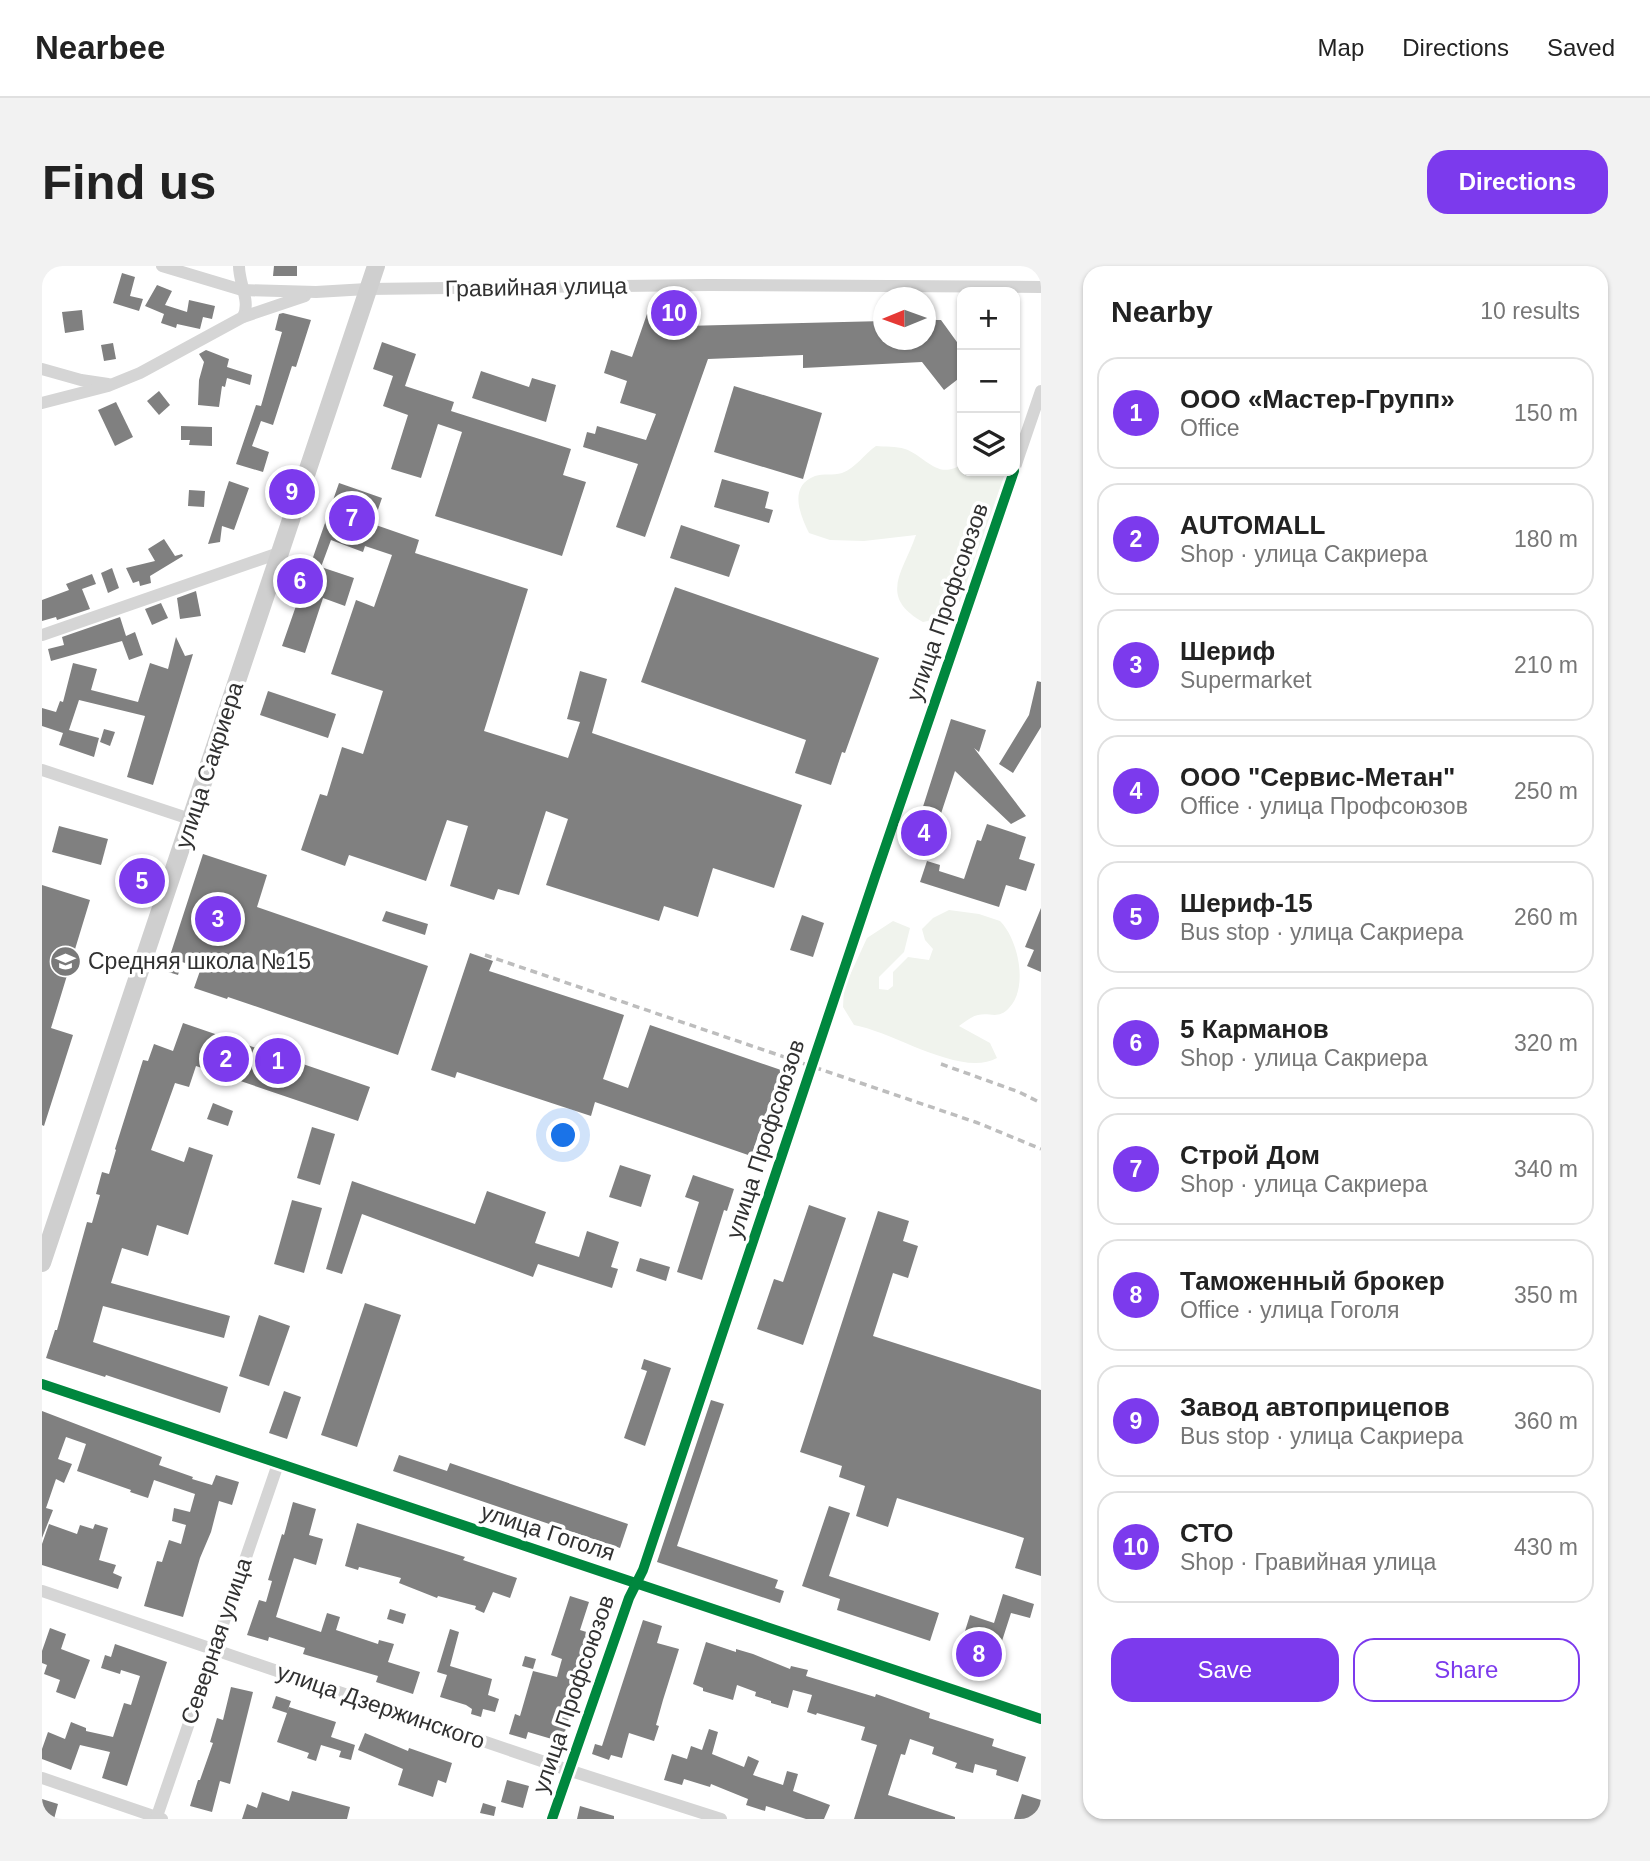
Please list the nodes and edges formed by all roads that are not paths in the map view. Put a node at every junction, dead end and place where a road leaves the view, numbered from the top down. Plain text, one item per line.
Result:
1 (162, 266) edge
2 (239, 266) edge
3 (376, 266) edge
4 (1041, 287) edge
5 (367, 289) junction
6 (242, 290) junction
7 (316, 292) junction
8 (243, 317) junction
9 (42, 369) edge
10 (112, 385) junction
11 (1041, 391) edge
12 (42, 403) edge
13 (1020, 452) edge
14 (1012, 476) edge
15 (279, 553) junction
16 (42, 635) edge
17 (42, 770) edge
18 (190, 819) junction
19 (42, 1263) edge
20 (42, 1384) edge
21 (278, 1464) junction
22 (635, 1584) junction
23 (42, 1591) edge
24 (214, 1649) junction
25 (1041, 1719) edge
26 (568, 1770) junction
27 (42, 1778) edge
28 (159, 1818) edge
29 (552, 1819) edge
30 (721, 1819) edge

1 - 6 street, Гравийная улица
2 - 6 street
3 - 5 street, улица Сакриера
4 - 5 street, Гравийная улица
5 - 7 street, Гравийная улица
5 - 15 street, улица Сакриера
6 - 7 street, Гравийная улица
6 - 8 street
7 - 8 street
8 - 10 street
9 - 10 street
10 - 12 street
11 - 13 street, улица Профсоюзов
14 - 22 street, улица Профсоюзов
15 - 16 street
15 - 18 street, улица Сакриера
17 - 18 street
18 - 19 street, улица Сакриера
20 - 21 street, улица Гоголя
21 - 22 street, улица Гоголя
21 - 24 street, Северная улица
22 - 25 street, улица Гоголя
22 - 26 street, улица Профсоюзов
23 - 24 street, улица Дзержинского
24 - 26 street, улица Дзержинского
24 - 28 street, Северная улица
26 - 29 street, улица Профсоюзов
26 - 30 street, улица Дзержинского
27 - 28 street

